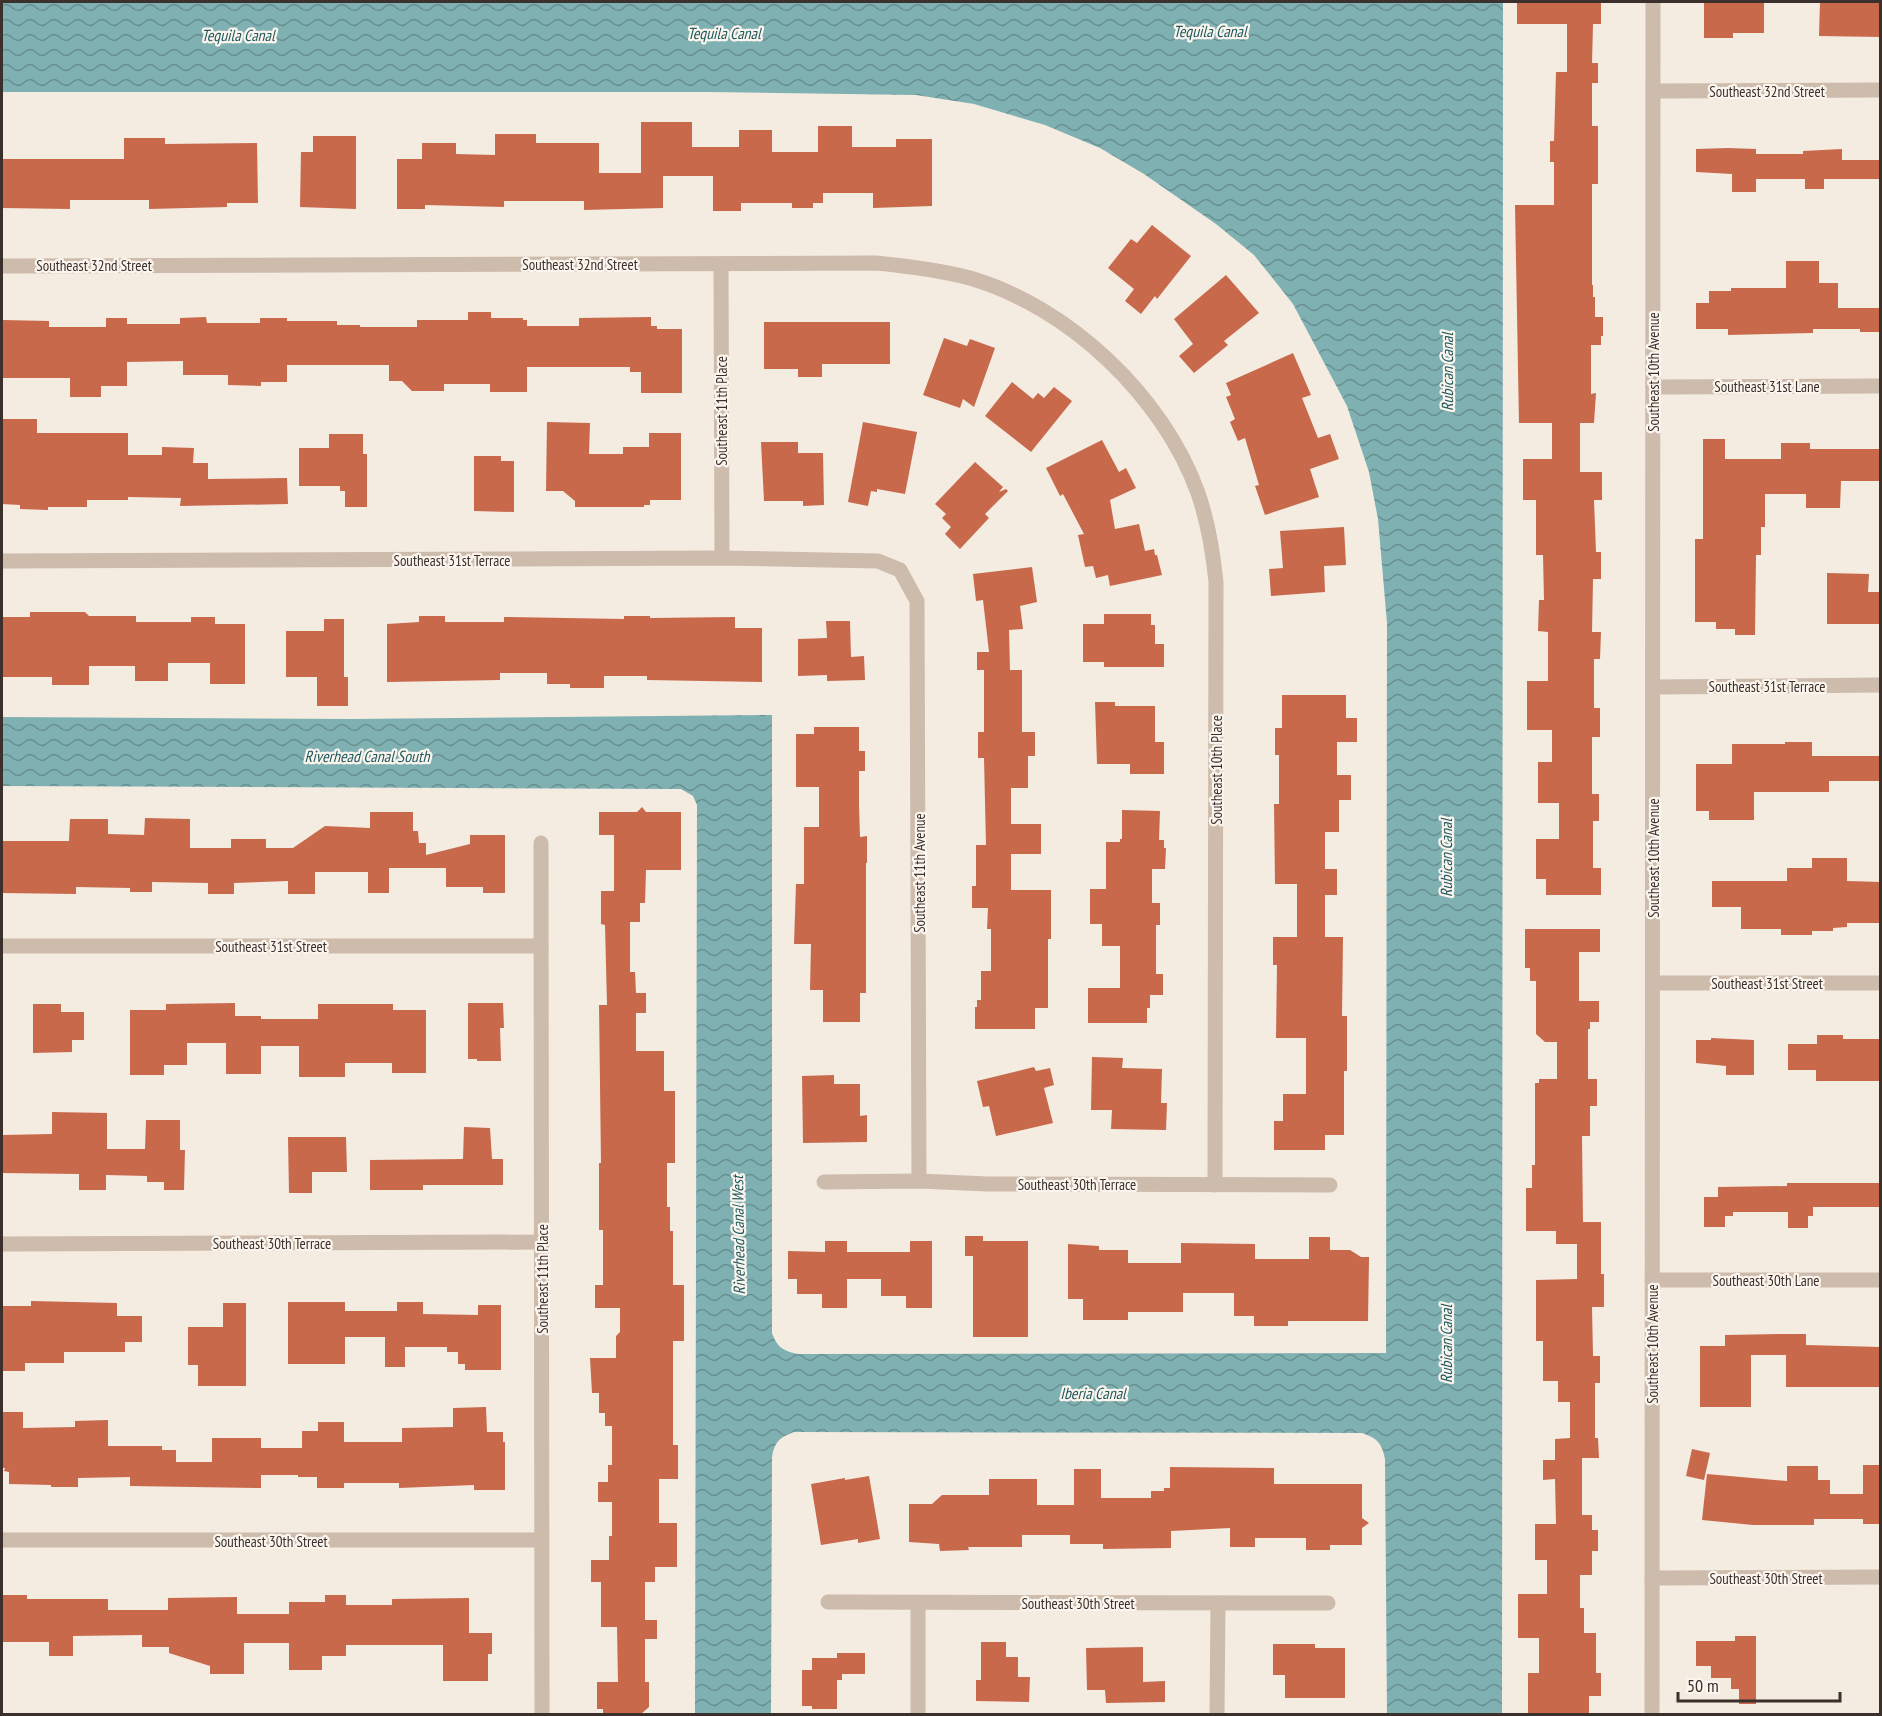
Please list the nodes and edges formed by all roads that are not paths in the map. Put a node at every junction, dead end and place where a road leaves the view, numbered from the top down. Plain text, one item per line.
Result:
1 (1653, 2) edge
2 (1881, 90) edge
3 (1653, 91) junction
4 (721, 264) junction
5 (2, 266) edge
6 (1126, 378) joint
7 (1881, 386) edge
8 (1653, 387) junction
9 (722, 558) junction
10 (2, 561) edge
11 (900, 570) joint
12 (1881, 685) edge
13 (1653, 687) junction
14 (542, 843) dead end
15 (2, 946) edge
16 (542, 946) junction
17 (1653, 983) junction
18 (1881, 983) edge
19 (919, 1181) junction
20 (824, 1182) dead end
21 (1215, 1185) junction
22 (1330, 1185) dead end
23 (543, 1242) junction
24 (2, 1244) edge
25 (1652, 1280) junction
26 (1881, 1280) edge
27 (2, 1540) edge
28 (541, 1540) junction
29 (1881, 1577) edge
30 (1652, 1578) junction
31 (828, 1602) dead end
32 (918, 1603) junction
33 (1218, 1603) junction
34 (1328, 1603) dead end
35 (542, 1714) edge
36 (918, 1714) edge
37 (1217, 1714) edge
38 (1652, 1714) edge

1 - 3 street, Southeast 10th Avenue
2 - 3 street, Southeast 32nd Street
3 - 8 street, Southeast 10th Avenue
4 - 5 street, Southeast 32nd Street
4 - 6 street, Southeast 32nd Street
4 - 9 street, Southeast 11th Place
6 - 21 street, Southeast 10th Place
7 - 8 street, Southeast 31st Lane
8 - 13 street, Southeast 10th Avenue
9 - 10 street, Southeast 31st Terrace
9 - 11 street, Southeast 31st Terrace
11 - 19 street, Southeast 11th Avenue
12 - 13 street, Southeast 31st Terrace
13 - 17 street, Southeast 10th Avenue
14 - 16 street, Southeast 11th Place
15 - 16 street, Southeast 31st Street
16 - 23 street, Southeast 11th Place
17 - 18 street, Southeast 31st Street
17 - 25 street, Southeast 10th Avenue
19 - 20 street, Southeast 30th Terrace
19 - 21 street, Southeast 30th Terrace
21 - 22 street, Southeast 30th Terrace
23 - 24 street, Southeast 30th Terrace
23 - 28 street, Southeast 11th Place
25 - 26 street, Southeast 30th Lane
25 - 30 street, Southeast 10th Avenue
27 - 28 street, Southeast 30th Street
28 - 35 street, Southeast 11th Place
29 - 30 street, Southeast 30th Street
30 - 38 street, Southeast 10th Avenue
31 - 32 street, Southeast 30th Street
32 - 33 street, Southeast 30th Street
32 - 36 street
33 - 34 street, Southeast 30th Street
33 - 37 street

